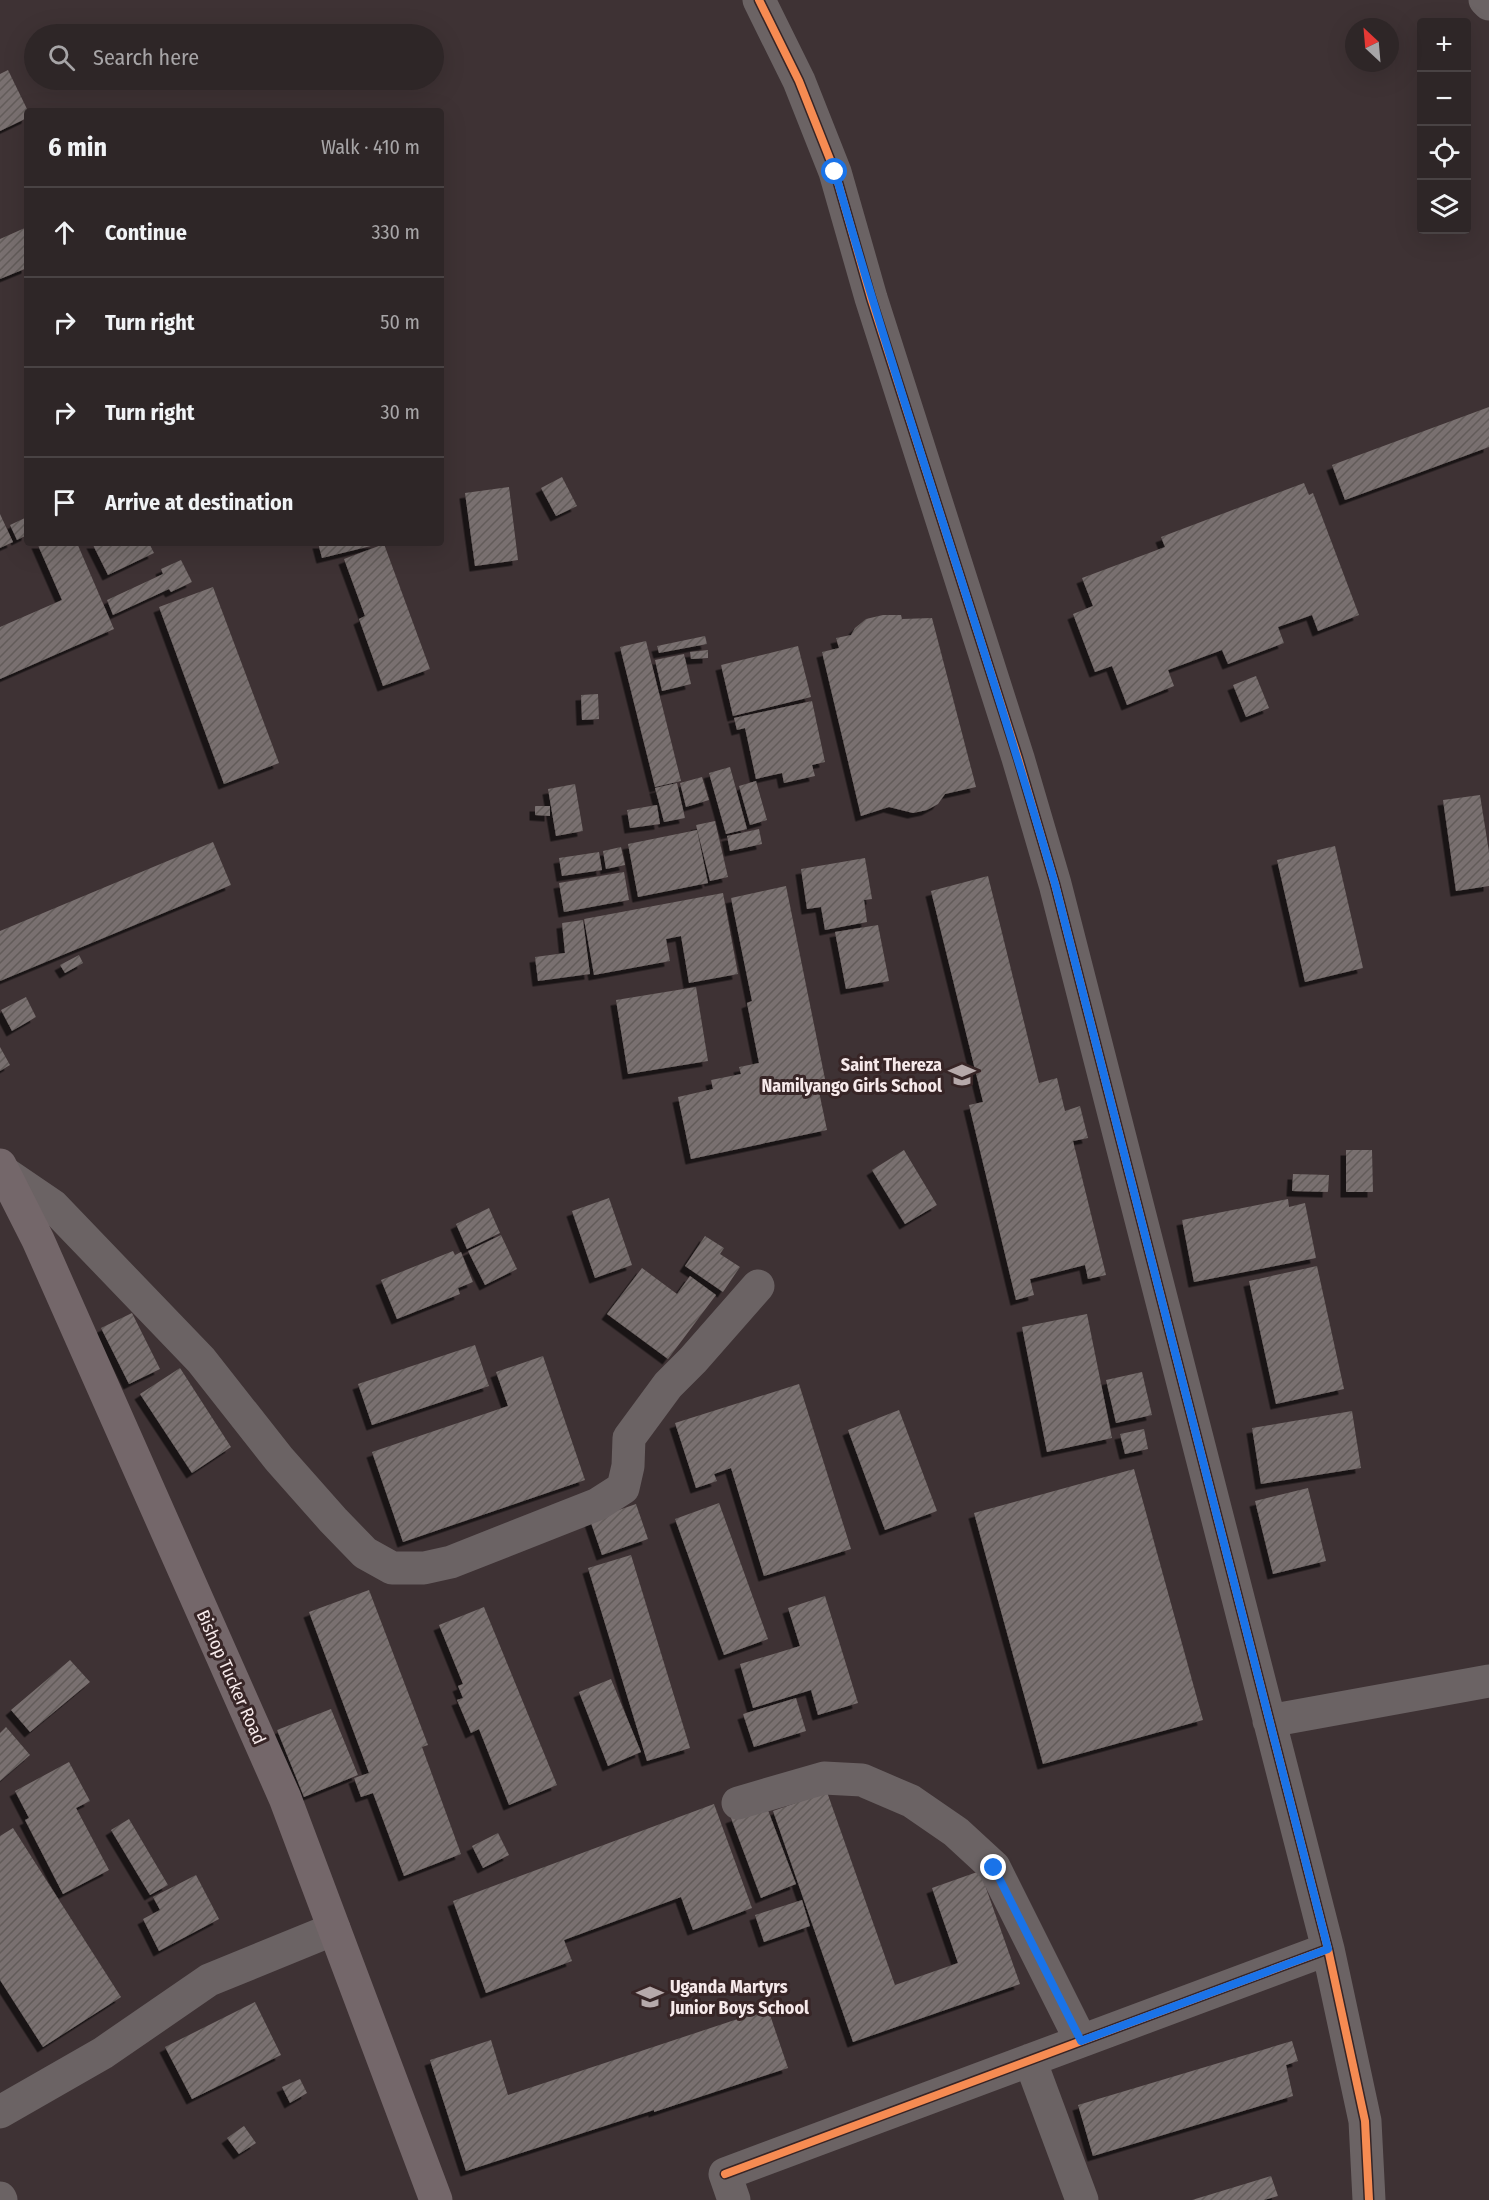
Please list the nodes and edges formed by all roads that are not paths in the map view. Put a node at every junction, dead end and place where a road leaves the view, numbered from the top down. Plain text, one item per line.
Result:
1 (759, 0) edge
2 (1485, 0) edge
3 (1489, 4) edge
4 (3, 1169) edge
5 (758, 1287) dead end
6 (1489, 1681) edge
7 (1269, 1721) junction
8 (738, 1803) dead end
9 (334, 1929) junction
10 (1328, 1949) junction
11 (1081, 2041) junction
12 (1030, 2060) junction
13 (0, 2112) edge
14 (729, 2187) edge
15 (436, 2200) edge
16 (1082, 2200) edge
17 (1369, 2200) edge

1 - 7 street
2 - 3 street
4 - 5 street
4 - 9 main road, Bishop Tucker Road
6 - 7 street
7 - 10 street
8 - 11 street
9 - 13 street
9 - 15 main road, Bishop Tucker Road
10 - 11 street
10 - 17 street
11 - 12 street
12 - 14 street
12 - 16 street

